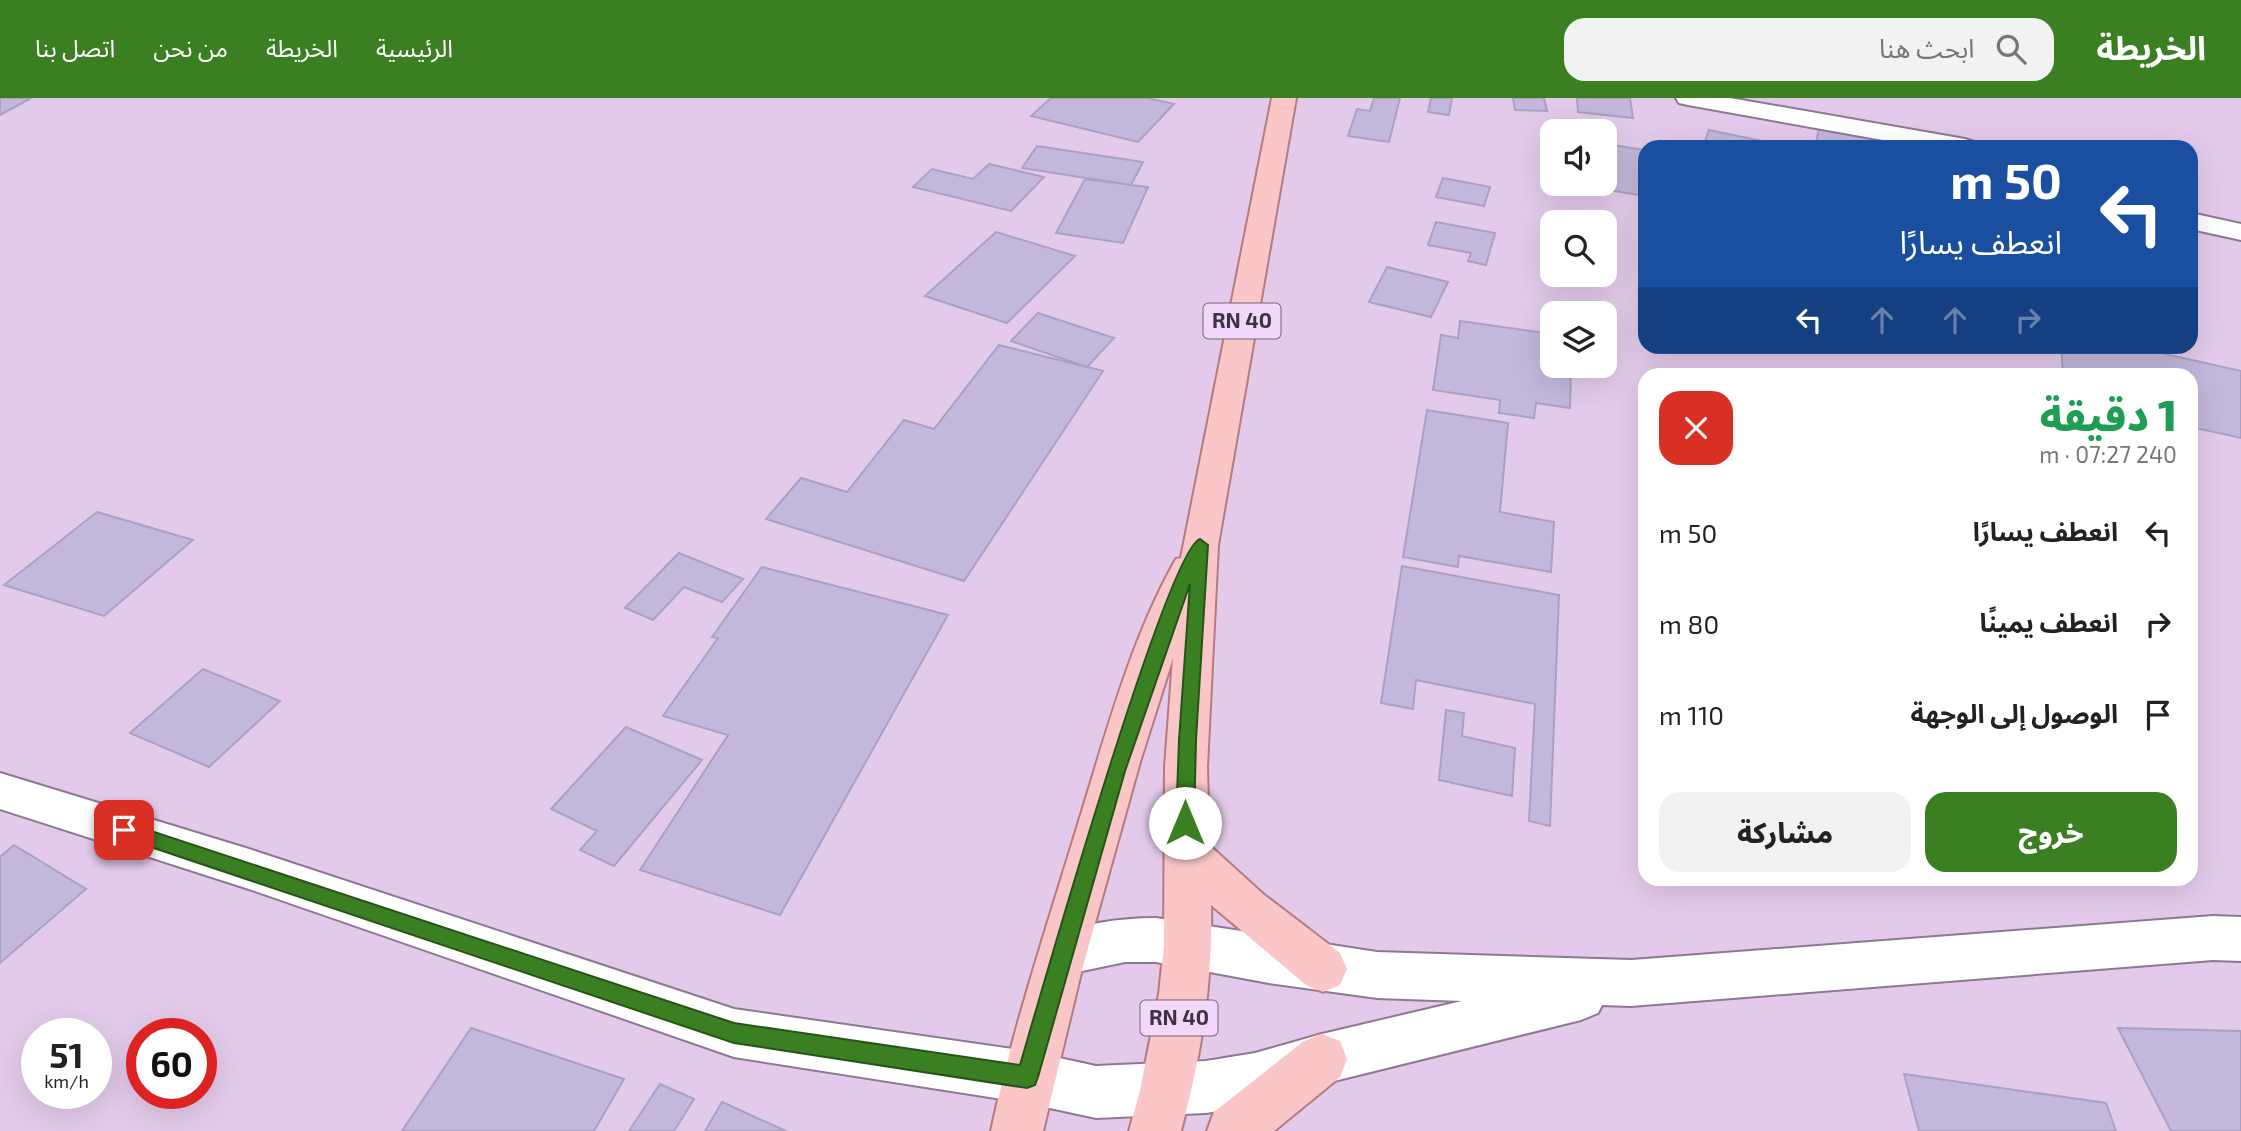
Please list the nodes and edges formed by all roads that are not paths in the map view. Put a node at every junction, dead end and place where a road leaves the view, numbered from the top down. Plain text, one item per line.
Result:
1 (1284, 98) edge
2 (1688, 98) edge
3 (1925, 140) edge
4 (2198, 223) edge
5 (2241, 232) edge
6 (1200, 545) junction
7 (0, 792) edge
8 (1185, 851) junction
9 (2241, 939) edge
10 (1188, 946) junction
11 (1063, 953) junction
12 (1323, 969) junction
13 (1631, 984) junction
14 (1322, 1059) junction
15 (1027, 1077) junction
16 (1161, 1111) edge
17 (1017, 1131) edge
18 (1233, 1131) edge

1 - 6 main road, RN 40
2 - 3 street
4 - 5 street
6 - 8 main road, RN 40
6 - 11 main road, RN 40
7 - 15 street
8 - 10 main road, RN 40
8 - 12 main road
9 - 13 street
10 - 11 street
10 - 12 street
10 - 16 main road, RN 40
11 - 15 main road, RN 40
12 - 13 street
13 - 14 street
14 - 16 street
14 - 18 main road
15 - 16 street
15 - 17 main road, RN 40

